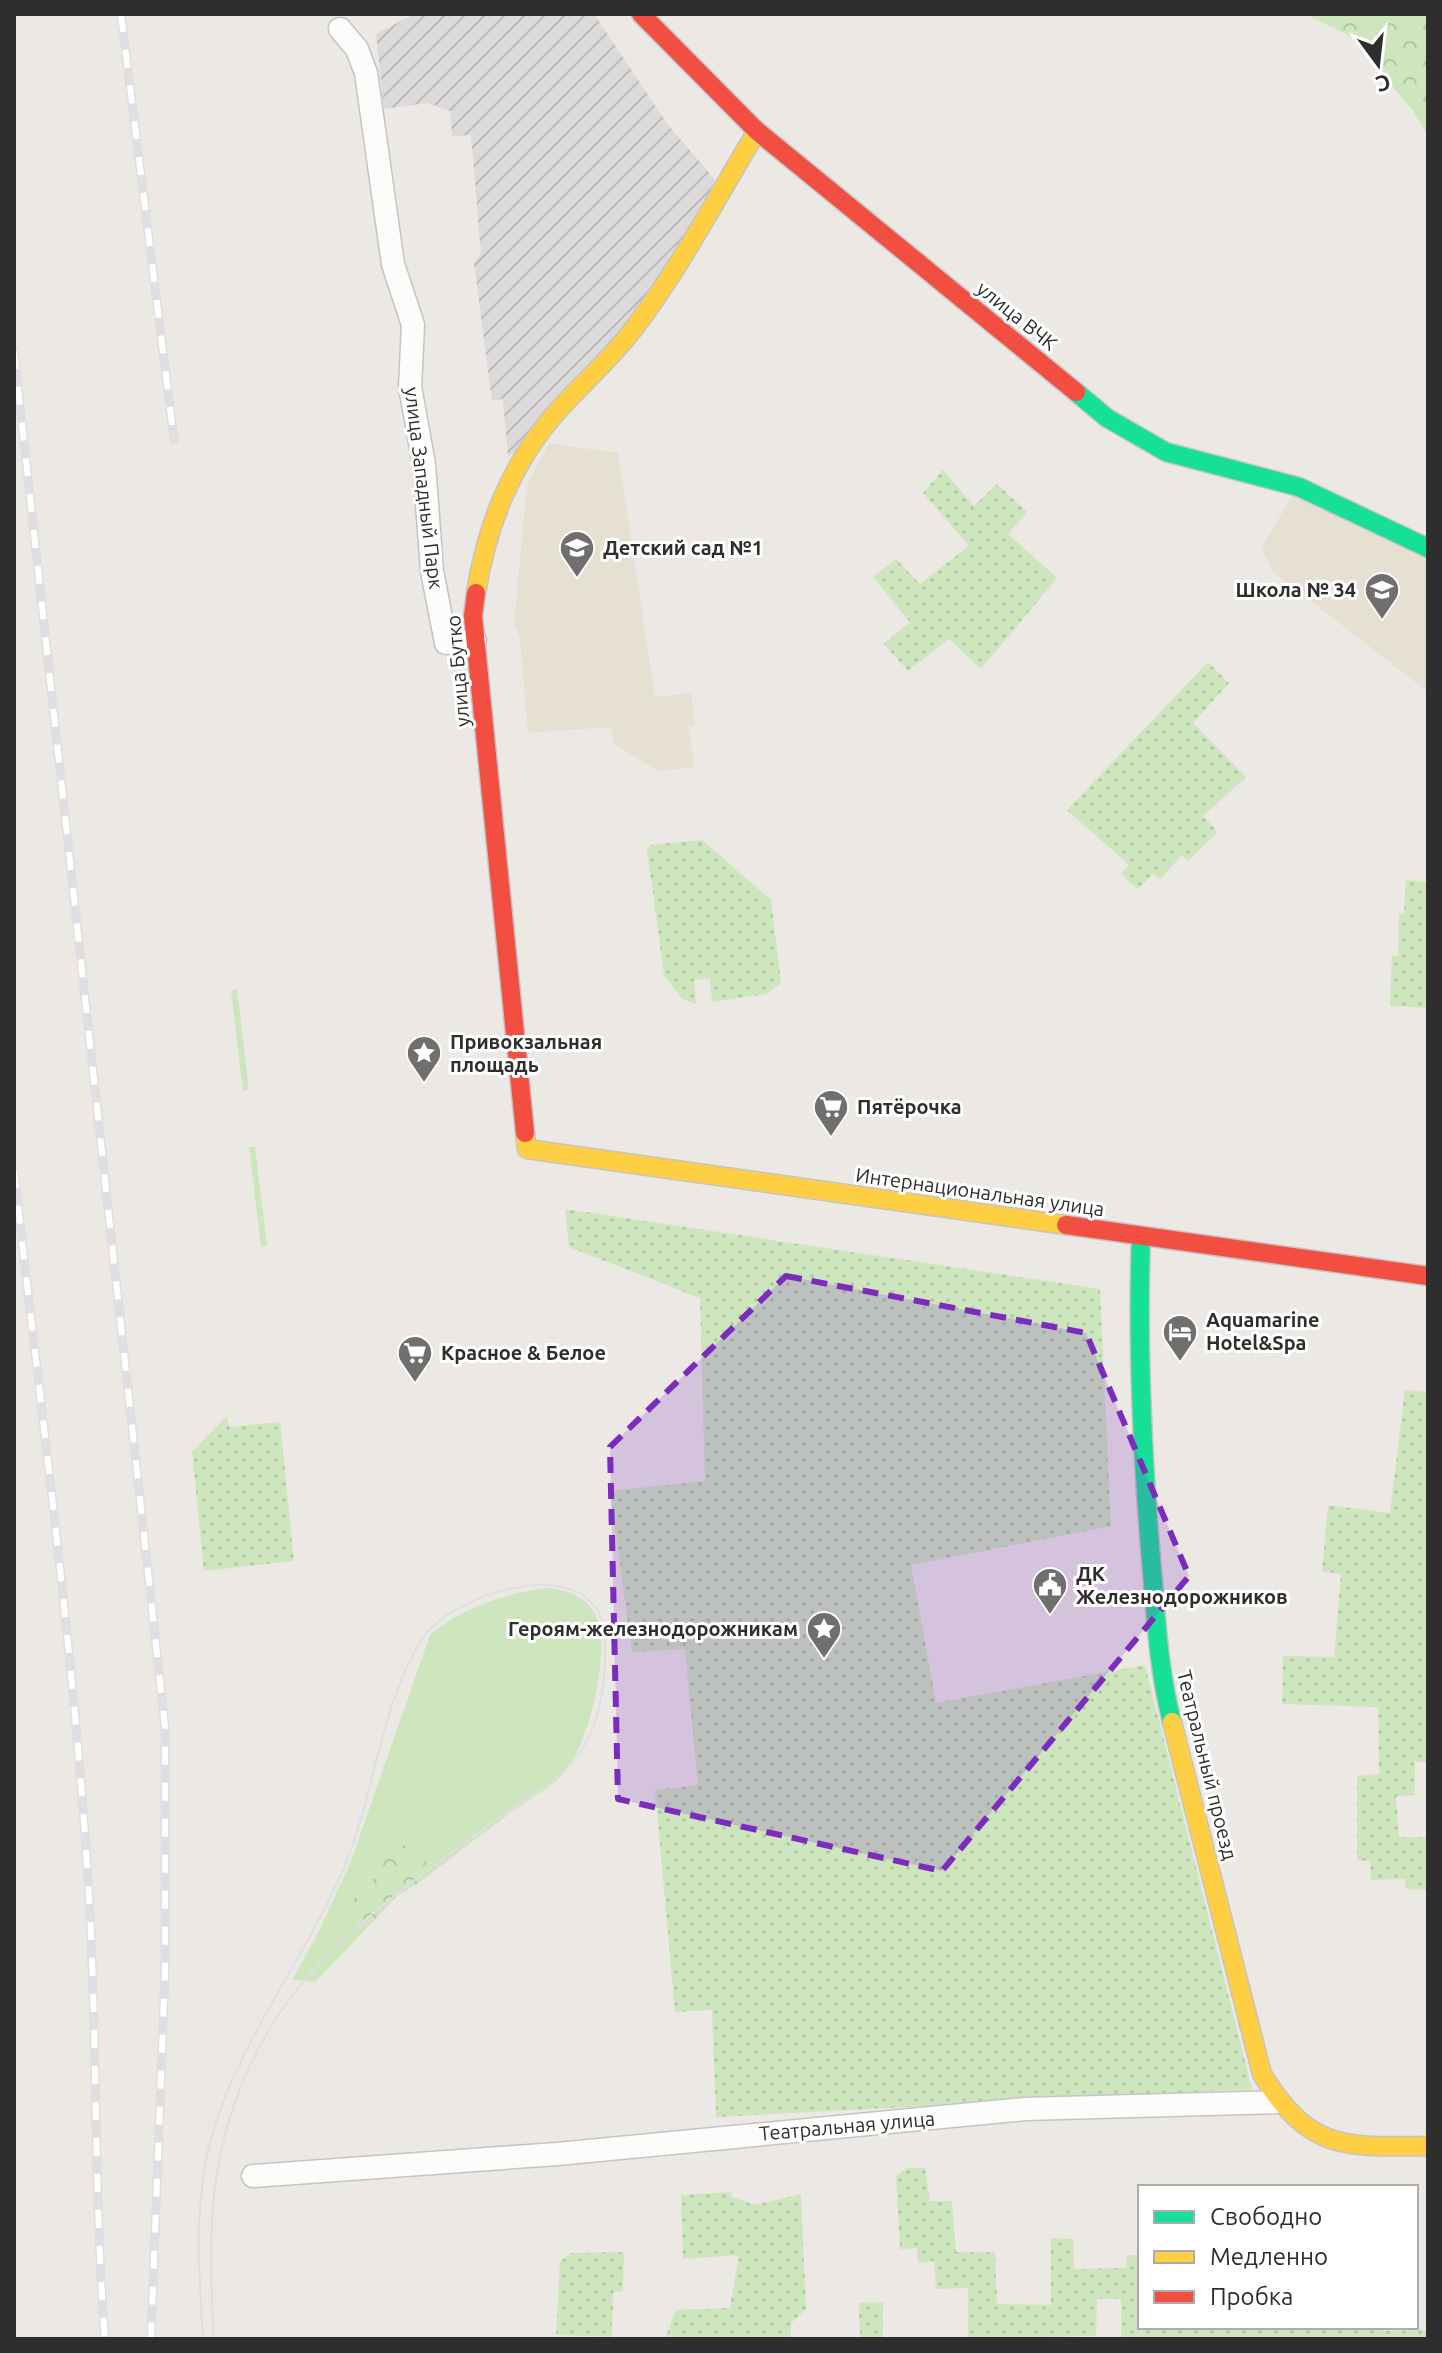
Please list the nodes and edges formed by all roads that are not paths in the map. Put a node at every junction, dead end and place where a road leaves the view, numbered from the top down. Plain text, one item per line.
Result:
1 (641, 14) edge
2 (340, 29) dead end
3 (757, 131) junction
4 (1428, 548) edge
5 (475, 640) junction
6 (527, 1149) joint
7 (1141, 1237) junction
8 (1428, 1276) edge
9 (1277, 2102) junction
10 (1428, 2146) edge
11 (253, 2176) dead end

1 - 3 main road, улица ВЧК
2 - 5 street, улица Западный Парк
3 - 4 main road, улица ВЧК
3 - 5 main road, улица Бутко
5 - 6 main road, улица Бутко
6 - 7 main road, Интернациональная улица
7 - 8 main road, Интернациональная улица
7 - 9 main road, Театральный проезд
9 - 10 main road
9 - 11 street, Театральная улица

